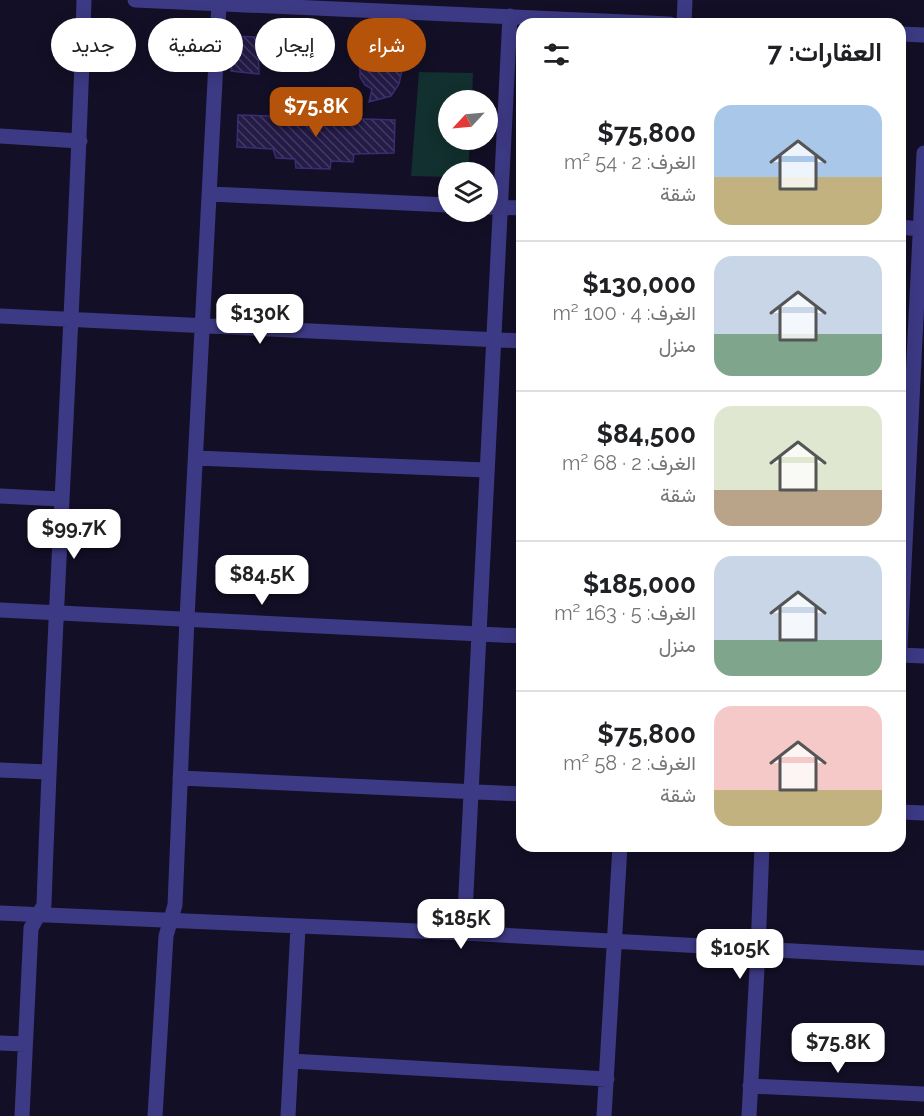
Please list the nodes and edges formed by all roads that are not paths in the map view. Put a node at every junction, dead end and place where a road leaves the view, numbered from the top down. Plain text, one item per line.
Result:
1 (84, 0) edge
2 (135, 0) edge
3 (685, 0) edge
4 (219, 4) junction
5 (510, 16) junction
6 (547, 18) edge
7 (684, 18) edge
8 (906, 34) edge
9 (924, 35) edge
10 (0, 136) edge
11 (80, 141) junction
12 (924, 153) edge
13 (498, 162) edge
14 (210, 194) junction
15 (438, 205) edge
16 (498, 207) edge
17 (516, 208) edge
18 (494, 222) edge
19 (906, 228) edge
20 (920, 229) junction
21 (0, 316) edge
22 (72, 320) junction
23 (203, 326) junction
24 (493, 340) junction
25 (516, 341) edge
26 (913, 361) edge
27 (196, 458) junction
28 (486, 470) junction
29 (0, 495) edge
30 (61, 499) junction
31 (906, 516) edge
32 (0, 610) edge
33 (56, 612) junction
34 (187, 618) junction
35 (479, 634) junction
36 (516, 636) edge
37 (906, 655) edge
38 (924, 656) edge
39 (0, 770) edge
40 (48, 772) junction
41 (180, 778) junction
42 (471, 792) junction
43 (516, 794) edge
44 (906, 812) edge
45 (924, 813) edge
46 (620, 852) edge
47 (762, 852) edge
48 (0, 913) edge
49 (39, 915) junction
50 (171, 920) junction
51 (298, 927) junction
52 (464, 933) junction
53 (615, 941) junction
54 (758, 950) junction
55 (924, 958) edge
56 (0, 1042) edge
57 (25, 1044) junction
58 (291, 1061) junction
59 (607, 1078) junction
60 (750, 1086) junction
61 (924, 1094) edge
62 (22, 1116) edge
63 (155, 1116) edge
64 (288, 1116) edge
65 (604, 1116) edge
66 (749, 1116) edge

1 - 11 street
2 - 4 street
3 - 7 street
4 - 5 street
4 - 14 street
5 - 6 street
5 - 13 street
8 - 9 street
10 - 11 street
11 - 22 street
12 - 20 street
14 - 15 street
14 - 23 street
16 - 17 street
18 - 24 street
19 - 20 street
20 - 26 street
21 - 22 street
22 - 23 street
22 - 30 street
23 - 24 street
23 - 27 street
24 - 25 street
24 - 28 street
26 - 31 street
27 - 28 street
27 - 34 street
28 - 35 street
29 - 30 street
30 - 33 street
32 - 33 street
33 - 34 street
33 - 40 street
34 - 35 street
34 - 41 street
35 - 36 street
35 - 42 street
37 - 38 street
39 - 40 street
40 - 49 street
41 - 42 street
41 - 50 street
42 - 43 street
42 - 52 street
44 - 45 street
46 - 53 street
47 - 54 street
48 - 49 street
49 - 50 street
49 - 57 street
50 - 51 street
50 - 63 street
51 - 52 street
51 - 58 street
52 - 53 street
53 - 54 street
53 - 59 street
54 - 55 street
54 - 60 street
56 - 57 street
57 - 62 street
58 - 59 street
58 - 64 street
59 - 65 street
60 - 61 street
60 - 66 street

